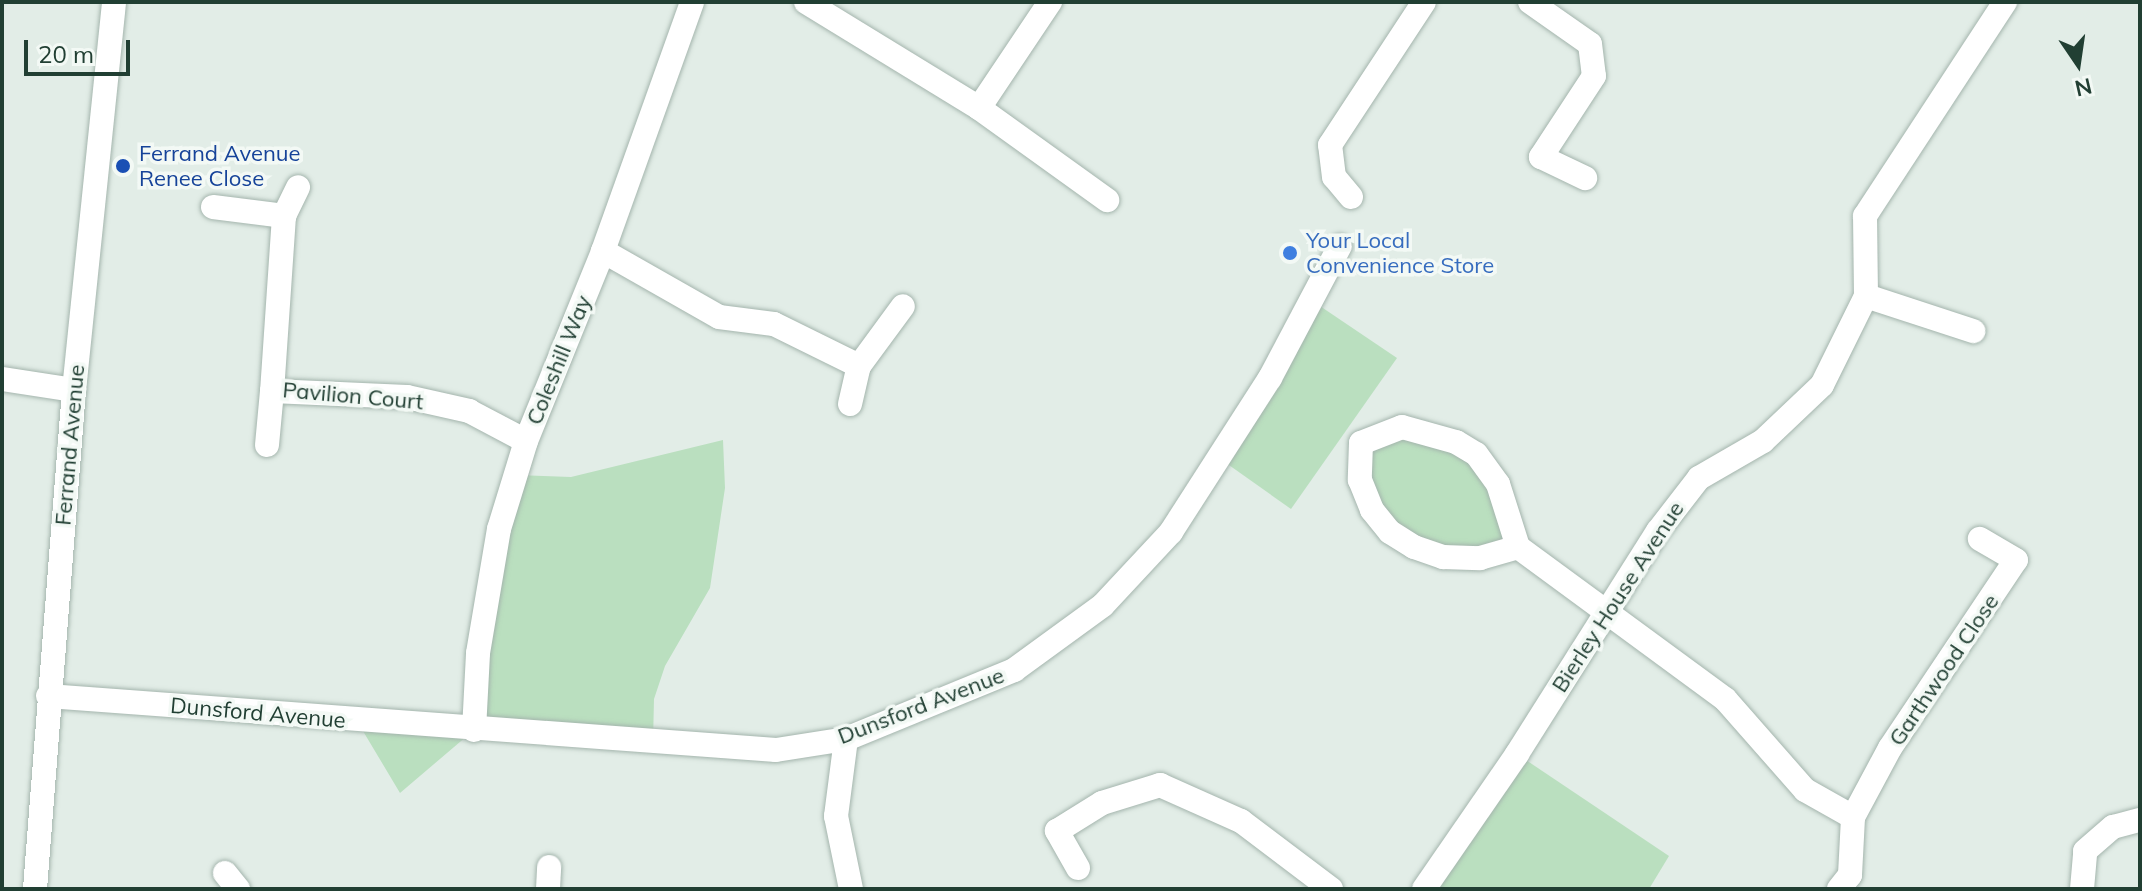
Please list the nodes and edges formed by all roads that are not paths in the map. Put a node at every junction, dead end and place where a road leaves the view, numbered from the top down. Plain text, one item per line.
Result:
1 (114, 2) edge
2 (692, 2) edge
3 (806, 2) edge
4 (1050, 2) edge
5 (1424, 2) edge
6 (1530, 2) edge
7 (2005, 2) edge
8 (979, 108) junction
9 (1585, 178) dead end
10 (298, 187) dead end
11 (1351, 197) dead end
12 (1107, 200) dead end
13 (213, 207) dead end
14 (284, 216) junction
15 (1340, 246) dead end
16 (603, 251) junction
17 (1866, 296) junction
18 (903, 306) dead end
19 (1973, 331) dead end
20 (859, 366) junction
21 (2, 379) edge
22 (74, 390) junction
23 (272, 391) junction
24 (850, 404) dead end
25 (526, 441) junction
26 (267, 445) dead end
27 (1980, 539) dead end
28 (1518, 547) junction
29 (1604, 613) junction
30 (48, 696) junction
31 (474, 730) junction
32 (846, 739) junction
33 (1853, 817) junction
34 (2140, 820) edge
35 (1078, 868) dead end
36 (35, 889) edge
37 (851, 889) edge
38 (1331, 889) edge
39 (1424, 889) edge
40 (1839, 889) edge
41 (2082, 889) edge

1 - 22 street, Ferrand Avenue
2 - 16 street, Coleshill Way
3 - 8 street
4 - 8 street
5 - 11 street
6 - 9 street
7 - 17 street, Bierley House Avenue
8 - 12 street
10 - 14 street
13 - 14 street
14 - 23 street, Pavilion Court
15 - 32 street, Dunsford Avenue
16 - 20 street
16 - 25 street, Coleshill Way
17 - 19 street
17 - 29 street, Bierley House Avenue
18 - 20 street
20 - 24 street
21 - 22 street
22 - 30 street, Ferrand Avenue
23 - 25 street, Pavilion Court
23 - 26 street
25 - 31 street, Coleshill Way
27 - 33 street, Garthwood Close
28 - 28 street
28 - 29 street
29 - 33 street
29 - 39 street, Bierley House Avenue
30 - 31 street, Dunsford Avenue
30 - 36 street, Ferrand Avenue
31 - 32 street, Dunsford Avenue
32 - 37 street
33 - 40 street, Garthwood Close
34 - 41 street
35 - 38 street

